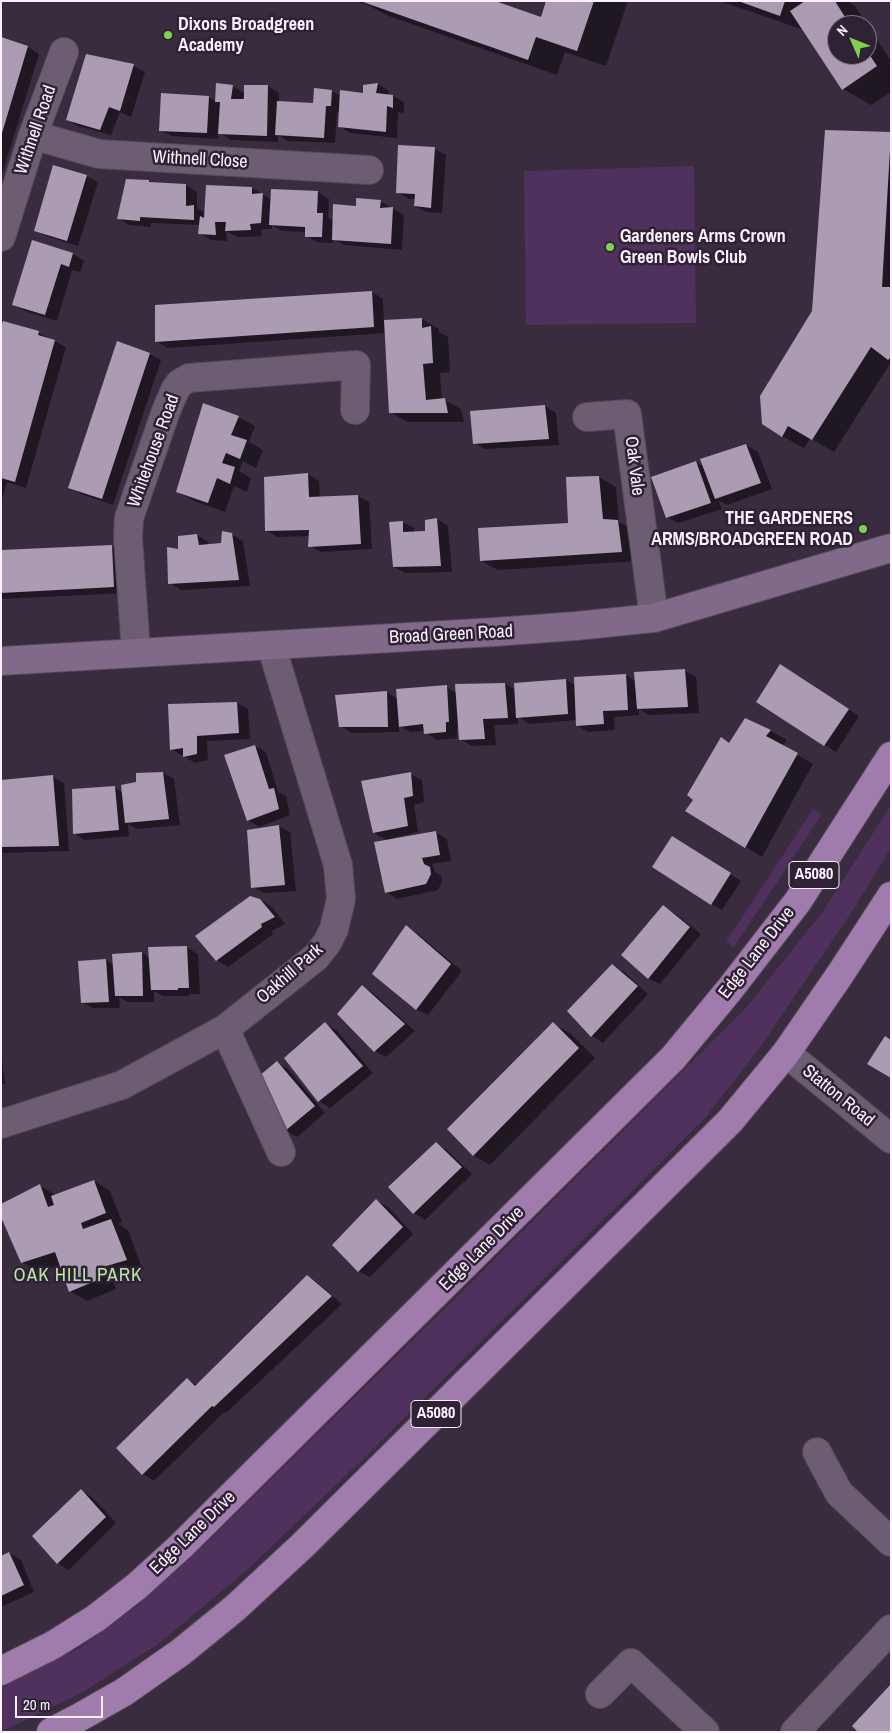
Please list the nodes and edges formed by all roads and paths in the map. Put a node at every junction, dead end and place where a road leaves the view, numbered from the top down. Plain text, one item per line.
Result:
1 (64, 52) dead end
2 (33, 135) junction
3 (369, 170) dead end
4 (1, 237) edge
5 (355, 410) dead end
6 (587, 417) dead end
7 (891, 548) edge
8 (654, 618) junction
9 (271, 645) junction
10 (136, 652) junction
11 (1, 661) edge
12 (891, 756) edge
13 (891, 896) edge
14 (225, 1029) junction
15 (786, 1053) junction
16 (1, 1124) edge
17 (891, 1139) edge
18 (281, 1152) dead end
19 (817, 1452) dead end
20 (891, 1542) edge
21 (891, 1629) edge
22 (1, 1671) edge
23 (600, 1694) dead end
24 (51, 1732) edge
25 (705, 1732) edge
26 (796, 1732) edge

1 - 2 street, Withnell Road
2 - 3 street, Withnell Close
2 - 4 street, Withnell Road
5 - 10 street, Whitehouse Road
6 - 8 street, Oak Vale
7 - 8 main road, Broad Green Road
8 - 9 main road, Broad Green Road
9 - 10 main road, Broad Green Road
9 - 14 street, Oakhill Park
10 - 11 main road, Broad Green Road
12 - 22 highway, Edge Lane Drive / A5080
13 - 15 highway, A5080
14 - 16 street, Oakhill Park
14 - 18 street
15 - 17 street, Statton Road
15 - 24 highway, A5080
19 - 20 street
21 - 26 street
23 - 25 street

